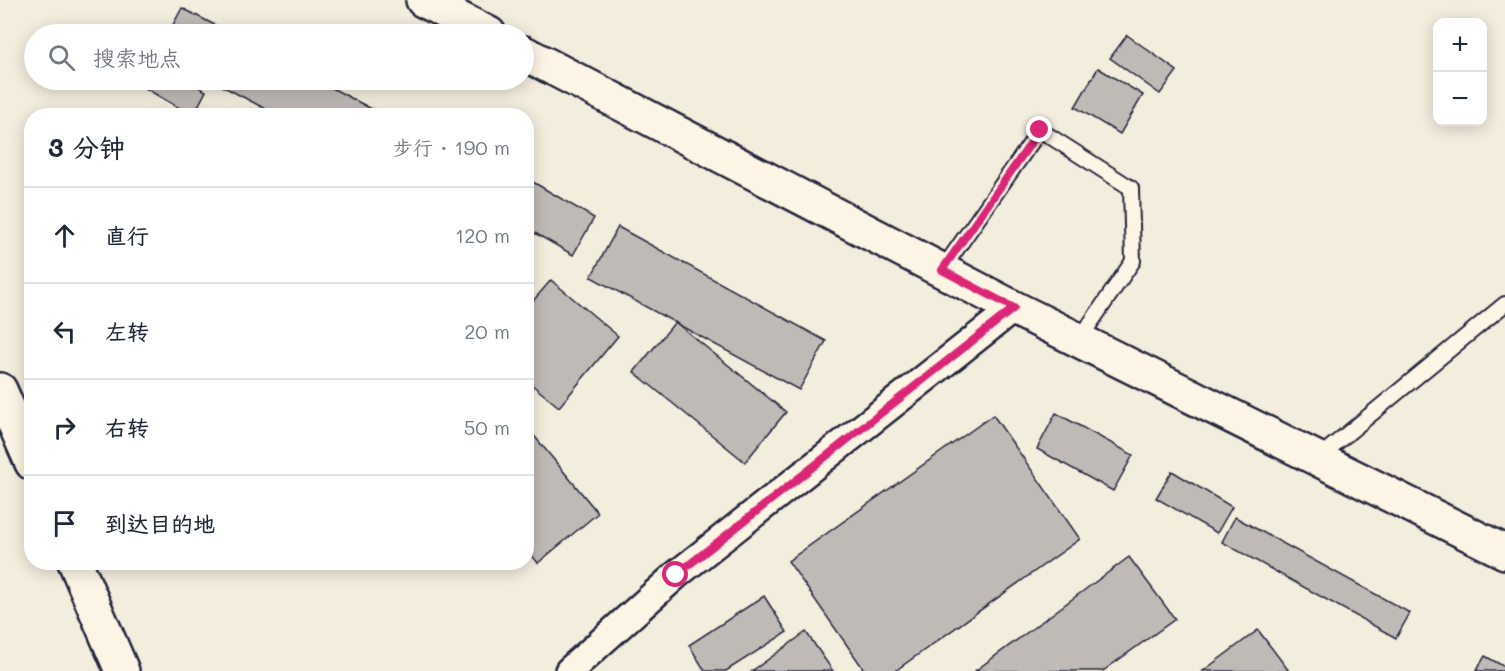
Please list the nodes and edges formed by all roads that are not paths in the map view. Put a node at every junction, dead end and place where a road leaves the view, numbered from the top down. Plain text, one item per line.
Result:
1 (423, 0) edge
2 (470, 24) edge
3 (534, 57) edge
4 (942, 270) junction
5 (1505, 304) edge
6 (1014, 308) junction
7 (1078, 340) junction
8 (0, 390) edge
9 (24, 445) edge
10 (1317, 459) junction
11 (1505, 552) edge
12 (78, 570) edge
13 (122, 671) edge
14 (568, 671) edge

1 - 2 street
3 - 4 street
4 - 6 street
4 - 7 lane
5 - 10 lane
6 - 7 street
6 - 14 street
7 - 10 street
8 - 9 street
10 - 11 street
12 - 13 street

